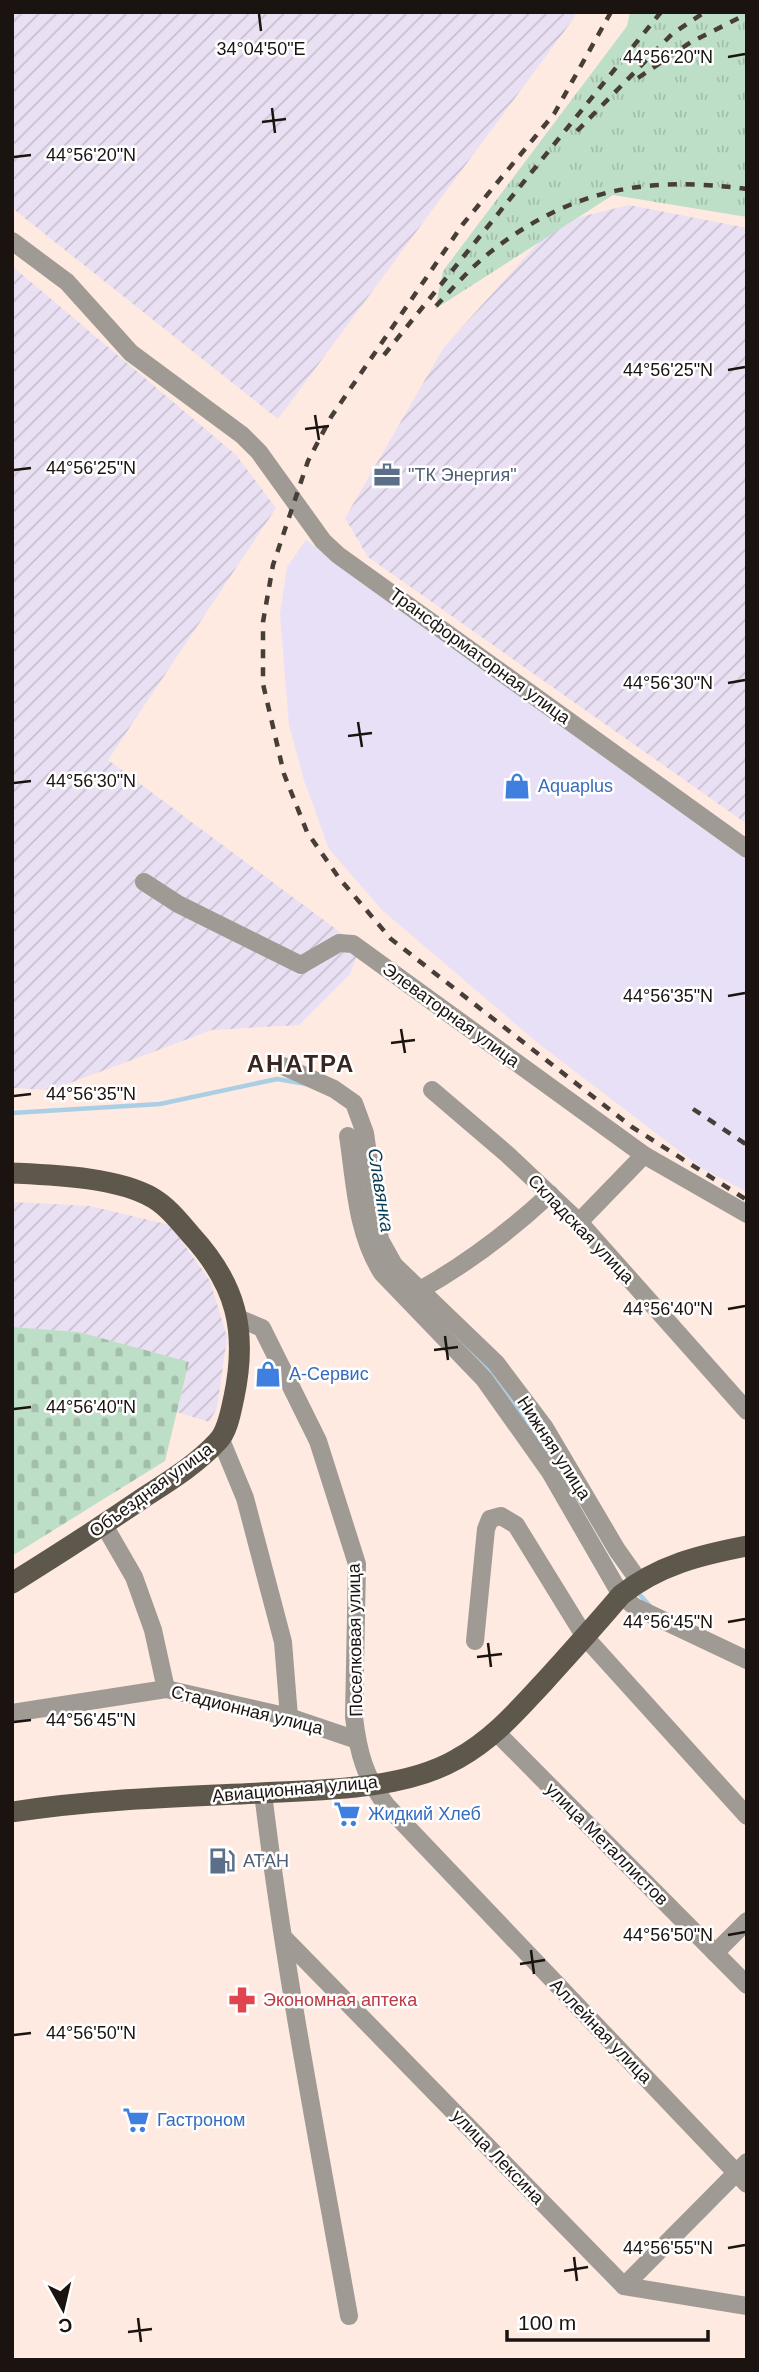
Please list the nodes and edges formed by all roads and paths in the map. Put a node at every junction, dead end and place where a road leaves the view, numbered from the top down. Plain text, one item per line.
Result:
1 (12, 241) edge
2 (747, 849) edge
3 (144, 882) dead end
4 (283, 1066) dead end
5 (432, 1090) dead end
6 (348, 1136) dead end
7 (644, 1154) junction
8 (12, 1173) edge
9 (550, 1194) junction
10 (747, 1214) edge
11 (579, 1222) junction
12 (418, 1291) junction
13 (238, 1318) junction
14 (747, 1410) edge
15 (220, 1440) junction
16 (104, 1525) junction
17 (747, 1546) edge
18 (639, 1581) junction
19 (12, 1583) edge
20 (621, 1595) junction
21 (585, 1637) junction
22 (475, 1641) dead end
23 (747, 1660) edge
24 (166, 1689) junction
25 (12, 1713) edge
26 (289, 1717) junction
27 (497, 1732) junction
28 (356, 1740) junction
29 (371, 1785) junction
30 (263, 1793) junction
31 (12, 1812) edge
32 (747, 1816) edge
33 (747, 1922) edge
34 (285, 1938) junction
35 (715, 1953) junction
36 (747, 1985) edge
37 (743, 2173) edge
38 (624, 2286) junction
39 (747, 2306) edge
40 (349, 2316) dead end

1 - 2 street, Трансформаторная улица
3 - 7 street, Элеваторная улица
4 - 12 street, Нижняя улица
5 - 9 street, Складская улица
6 - 20 street, Нижняя улица
7 - 10 street, Элеваторная улица
7 - 11 street
8 - 13 main road, Объездная улица
9 - 11 street, Складская улица
9 - 12 street
11 - 14 street, Складская улица
12 - 18 street, Нижняя улица
13 - 15 main road, Объездная улица
13 - 28 street, Поселковая улица
15 - 16 main road, Объездная улица
15 - 26 street
16 - 19 main road, Объездная улица
16 - 24 street
17 - 18 main road, Авиационная улица
18 - 20 main road, Авиационная улица
20 - 21 main road, Авиационная улица
20 - 23 street
21 - 22 street
21 - 27 main road, Авиационная улица
21 - 32 street
24 - 25 street, Стадионная улица
24 - 26 street, Стадионная улица
26 - 28 street, Стадионная улица
27 - 29 main road, Авиационная улица
27 - 35 street, улица Металлистов
28 - 29 street, Поселковая улица
29 - 30 main road, Авиационная улица
29 - 37 street, Аллейная улица
30 - 31 main road, Авиационная улица
30 - 34 street
33 - 35 street
34 - 38 street, улица Лексина
34 - 40 street
35 - 36 street, улица Металлистов
37 - 38 street
38 - 39 street

